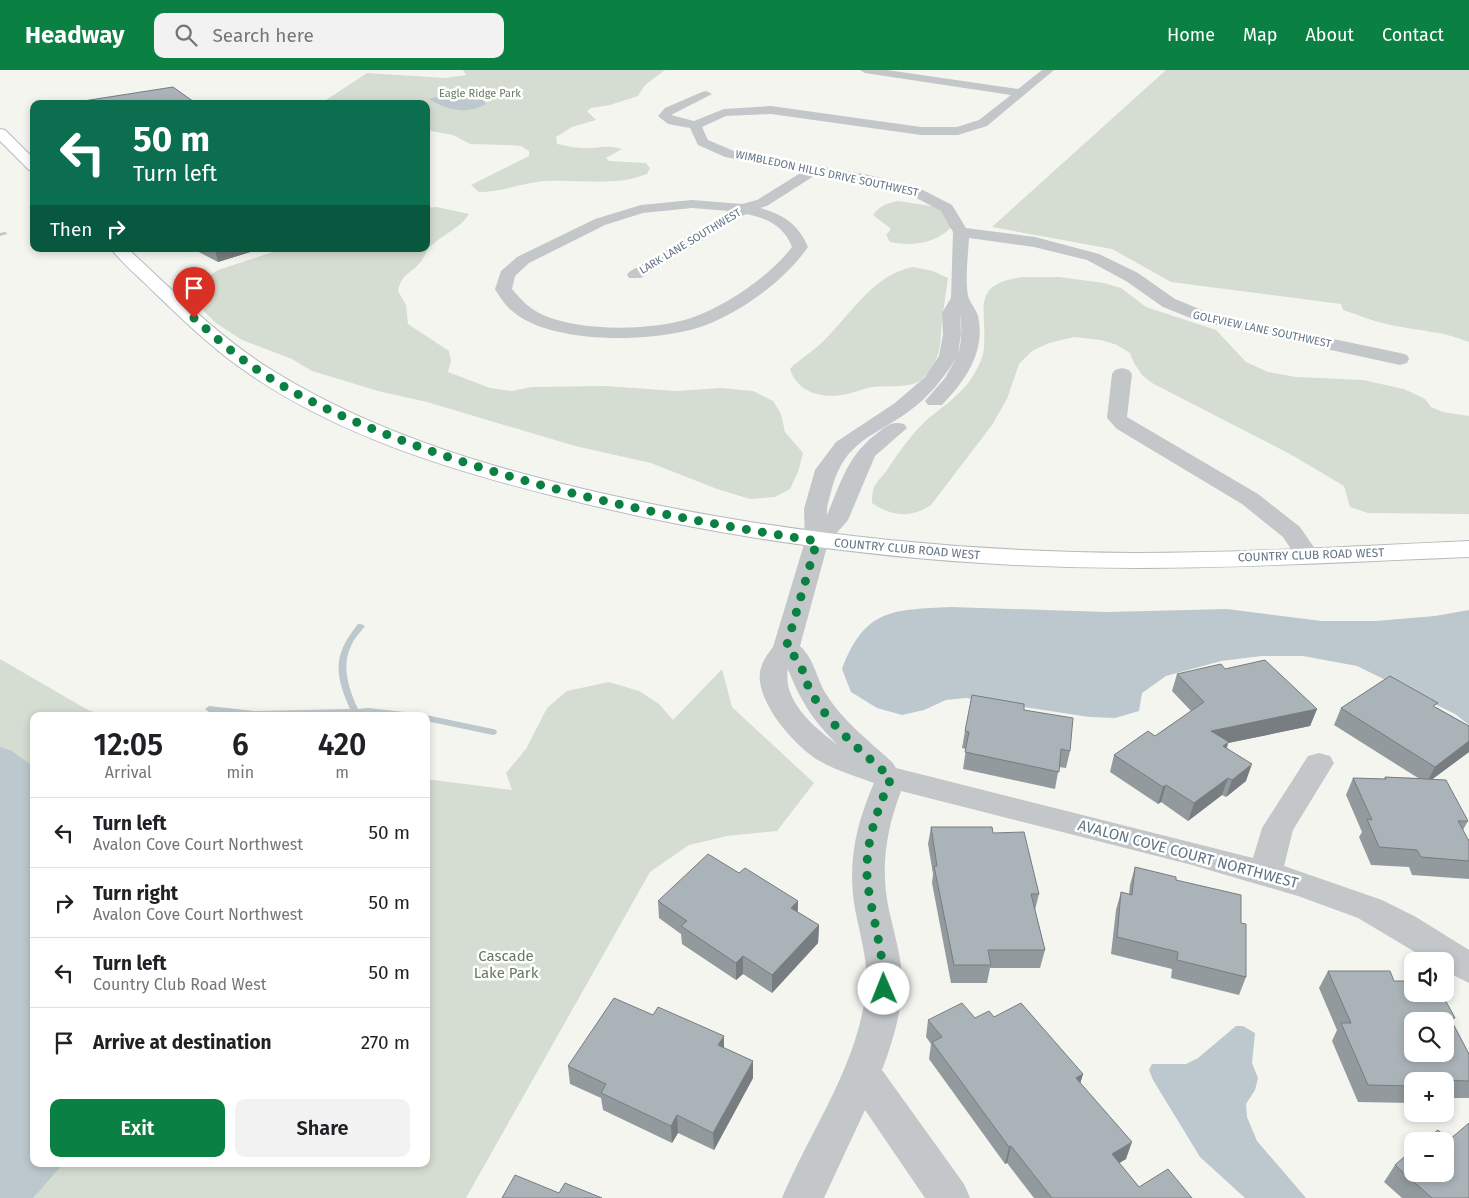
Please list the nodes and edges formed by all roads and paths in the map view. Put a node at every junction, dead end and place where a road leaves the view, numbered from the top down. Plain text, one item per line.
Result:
1 (865, 70) edge
2 (1049, 70) edge
3 (1022, 93) junction
4 (706, 94) dead end
5 (695, 125) junction
6 (0, 134) edge
7 (30, 163) edge
8 (800, 168) junction
9 (814, 170) junction
10 (745, 208) junction
11 (961, 232) junction
12 (122, 252) edge
13 (635, 275) dead end
14 (960, 298) junction
15 (1400, 359) dead end
16 (1122, 374) dead end
17 (817, 541) junction
18 (1469, 549) edge
19 (1308, 556) junction
20 (1319, 763) dead end
21 (891, 778) junction
22 (1266, 872) junction
23 (1469, 968) edge
24 (862, 1073) junction
25 (802, 1198) edge
26 (949, 1198) edge

1 - 3 street
2 - 3 street
3 - 5 street
4 - 5 street
5 - 8 street, WIMBLEDON HILLS DRIVE SOUTHWEST
6 - 7 main road
8 - 9 street, WIMBLEDON HILLS DRIVE SOUTHWEST
8 - 10 street, LARK LANE SOUTHWEST
9 - 10 street, LARK LANE SOUTHWEST
9 - 11 street, WIMBLEDON HILLS DRIVE SOUTHWEST
10 - 10 street
10 - 13 street, LARK LANE SOUTHWEST
11 - 14 street, WIMBLEDON HILLS DRIVE SOUTHWEST
11 - 15 street, GOLFVIEW LANE SOUTHWEST
12 - 17 main road, COUNTRY CLUB ROAD WEST
14 - 17 street, WIMBLEDON HILLS DRIVE SOUTHWEST
14 - 17 street, WIMBLEDON HILLS DRIVE SOUTHWEST
16 - 19 street
17 - 19 main road, COUNTRY CLUB ROAD WEST
17 - 21 street, AVALON COVE COURT NORTHWEST
18 - 19 main road, COUNTRY CLUB ROAD WEST
20 - 22 street
21 - 22 street, AVALON COVE COURT NORTHWEST
21 - 24 street
22 - 23 street, AVALON COVE COURT NORTHWEST
24 - 25 street
24 - 26 street

